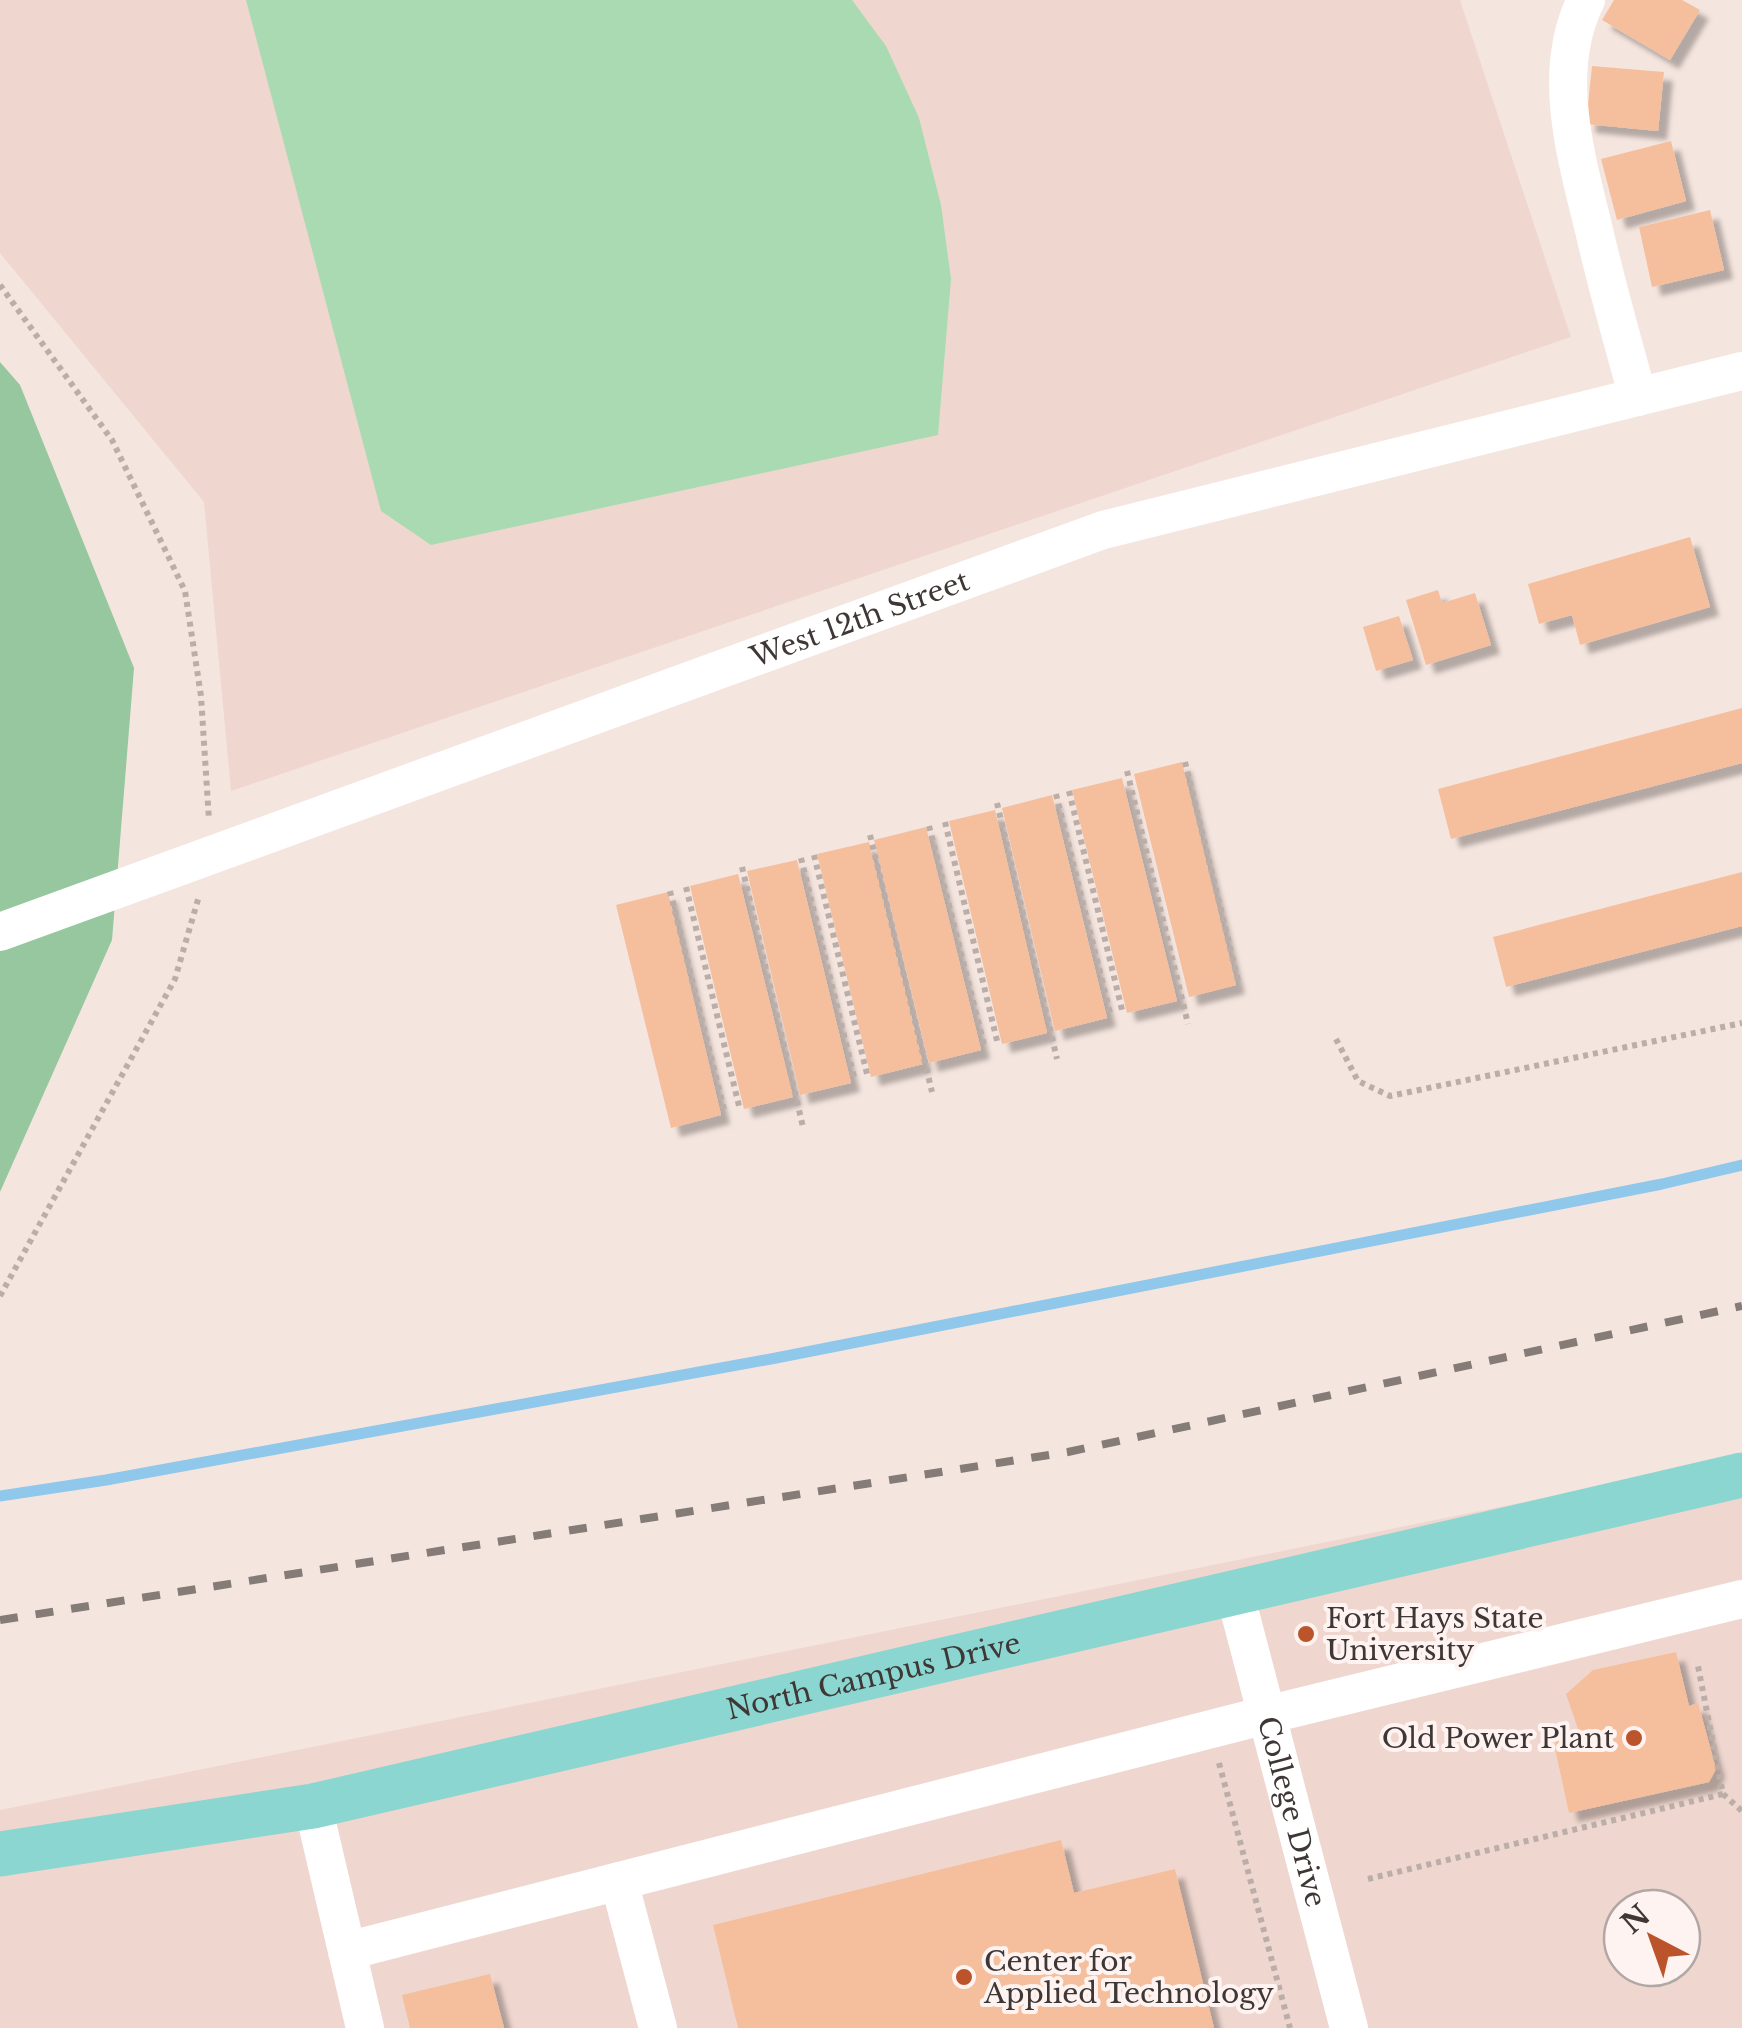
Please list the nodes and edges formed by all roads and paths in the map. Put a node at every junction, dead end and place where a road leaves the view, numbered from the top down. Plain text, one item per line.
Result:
1 (1586, 0) edge
2 (0, 285) edge
3 (1742, 371) edge
4 (1638, 397) junction
5 (1185, 762) dead end
6 (1128, 771) dead end
7 (1069, 791) dead end
8 (1056, 794) dead end
9 (997, 803) dead end
10 (945, 822) dead end
11 (929, 826) dead end
12 (870, 835) dead end
13 (1082, 843) junction
14 (1068, 846) junction
15 (211, 852) junction
16 (814, 854) dead end
17 (802, 858) dead end
18 (742, 868) dead end
19 (957, 875) junction
20 (942, 879) junction
21 (686, 888) dead end
22 (670, 891) dead end
23 (1096, 904) junction
24 (827, 908) junction
25 (1084, 908) junction
26 (814, 912) junction
27 (0, 932) edge
28 (972, 936) junction
29 (958, 940) junction
30 (699, 942) junction
31 (684, 946) junction
32 (1112, 966) junction
33 (1098, 969) junction
34 (842, 970) junction
35 (829, 974) junction
36 (1239, 985) dead end
37 (986, 999) junction
38 (974, 1002) junction
39 (714, 1004) junction
40 (699, 1008) junction
41 (1123, 1014) dead end
42 (1111, 1017) dead end
43 (1742, 1023) edge
44 (1188, 1024) dead end
45 (857, 1033) junction
46 (844, 1036) junction
47 (1336, 1039) dead end
48 (998, 1045) dead end
49 (985, 1049) dead end
50 (1057, 1059) dead end
51 (729, 1066) junction
52 (714, 1070) junction
53 (868, 1078) dead end
54 (855, 1081) dead end
55 (932, 1092) dead end
56 (740, 1110) dead end
57 (726, 1114) dead end
58 (803, 1127) dead end
59 (0, 1296) edge
60 (1742, 1475) edge
61 (1235, 1594) junction
62 (1742, 1598) edge
63 (1698, 1666) dead end
64 (1266, 1715) junction
65 (1210, 1729) junction
66 (1723, 1794) junction
67 (313, 1806) junction
68 (1742, 1810) edge
69 (0, 1854) edge
70 (1368, 1879) dead end
71 (619, 1881) junction
72 (347, 1951) junction
73 (365, 2028) edge
74 (658, 2028) edge
75 (1290, 2028) edge
76 (1348, 2028) edge

1 - 4 street
2 - 15 path
3 - 4 street, West 12th Street
4 - 15 street, West 12th Street
5 - 36 path
6 - 44 path
7 - 13 path
8 - 14 path
9 - 50 path
10 - 19 path
11 - 20 path
12 - 55 path
13 - 14 path
13 - 23 path
14 - 25 path
15 - 27 street, West 12th Street
15 - 59 path
16 - 24 path
17 - 26 path
18 - 58 path
19 - 20 path
19 - 28 path
20 - 29 path
21 - 30 path
22 - 31 path
23 - 25 path
23 - 32 path
24 - 26 path
24 - 34 path
25 - 33 path
26 - 35 path
28 - 29 path
28 - 37 path
29 - 38 path
30 - 31 path
30 - 39 path
31 - 40 path
32 - 33 path
32 - 41 path
33 - 42 path
34 - 35 path
34 - 45 path
35 - 46 path
37 - 38 path
37 - 48 path
38 - 49 path
39 - 40 path
39 - 51 path
40 - 52 path
43 - 47 path
45 - 46 path
45 - 53 path
46 - 54 path
51 - 52 path
51 - 56 path
52 - 57 path
60 - 61 main road, North Campus Drive
61 - 64 street, College Drive
61 - 67 main road, North Campus Drive
62 - 64 street
63 - 66 path
64 - 65 street
64 - 76 street, College Drive
65 - 71 street
65 - 75 path
66 - 68 path
66 - 70 path
67 - 69 main road, North Campus Drive
67 - 72 street
71 - 72 street
71 - 74 street
72 - 73 street

